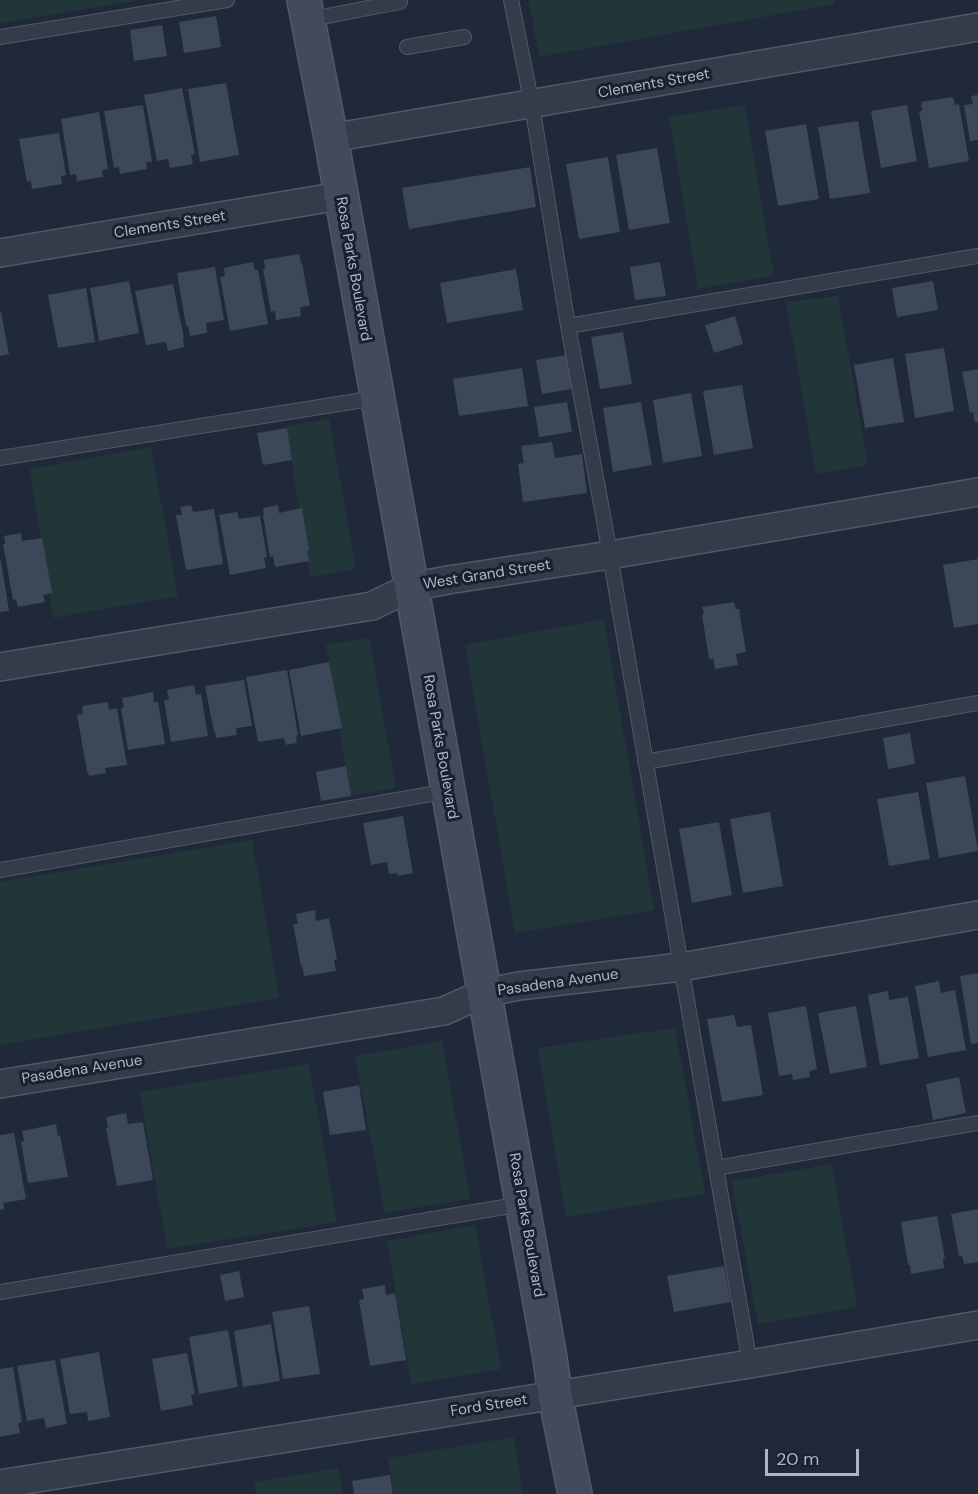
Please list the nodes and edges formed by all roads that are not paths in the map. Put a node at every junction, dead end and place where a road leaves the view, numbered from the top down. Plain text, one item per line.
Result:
1 (227, 0) edge
2 (511, 0) edge
3 (400, 2) dead end
4 (306, 10) edge
5 (978, 27) edge
6 (0, 37) edge
7 (464, 38) dead end
8 (407, 47) dead end
9 (532, 105) junction
10 (331, 138) junction
11 (340, 196) junction
12 (0, 253) edge
13 (978, 256) edge
14 (568, 327) junction
15 (376, 398) junction
16 (0, 458) edge
17 (978, 492) edge
18 (610, 555) junction
19 (411, 587) junction
20 (0, 667) edge
21 (978, 703) edge
22 (645, 762) junction
23 (448, 792) junction
24 (0, 870) edge
25 (978, 915) edge
26 (681, 967) junction
27 (484, 993) junction
28 (0, 1084) edge
29 (978, 1123) edge
30 (716, 1168) junction
31 (522, 1204) junction
32 (0, 1292) edge
33 (978, 1325) edge
34 (750, 1364) junction
35 (555, 1395) junction
36 (0, 1484) edge
37 (575, 1494) edge

1 - 6 lane
2 - 9 lane
3 - 4 lane
4 - 10 street, Rosa Parks Boulevard
5 - 9 street, Clements Street
7 - 8 lane
9 - 10 street, Clements Street
9 - 14 lane
10 - 11 street, Rosa Parks Boulevard
11 - 12 street, Clements Street
11 - 15 street, Rosa Parks Boulevard
13 - 14 lane
14 - 18 lane
15 - 16 lane
15 - 19 street, Rosa Parks Boulevard
17 - 18 street, West Grand Street
18 - 19 street, West Grand Street
18 - 22 lane
19 - 20 street, West Grand Street
19 - 23 street, Rosa Parks Boulevard
21 - 22 lane
22 - 26 lane
23 - 24 lane
23 - 27 street, Rosa Parks Boulevard
25 - 26 street, Pasadena Avenue
26 - 27 street, Pasadena Avenue
26 - 30 lane
27 - 28 street, Pasadena Avenue
27 - 31 street, Rosa Parks Boulevard
29 - 30 lane
30 - 34 lane
31 - 32 lane
31 - 35 street, Rosa Parks Boulevard
33 - 34 street, Ford Street
34 - 35 street, Ford Street
35 - 36 street, Ford Street
35 - 37 street, Rosa Parks Boulevard

